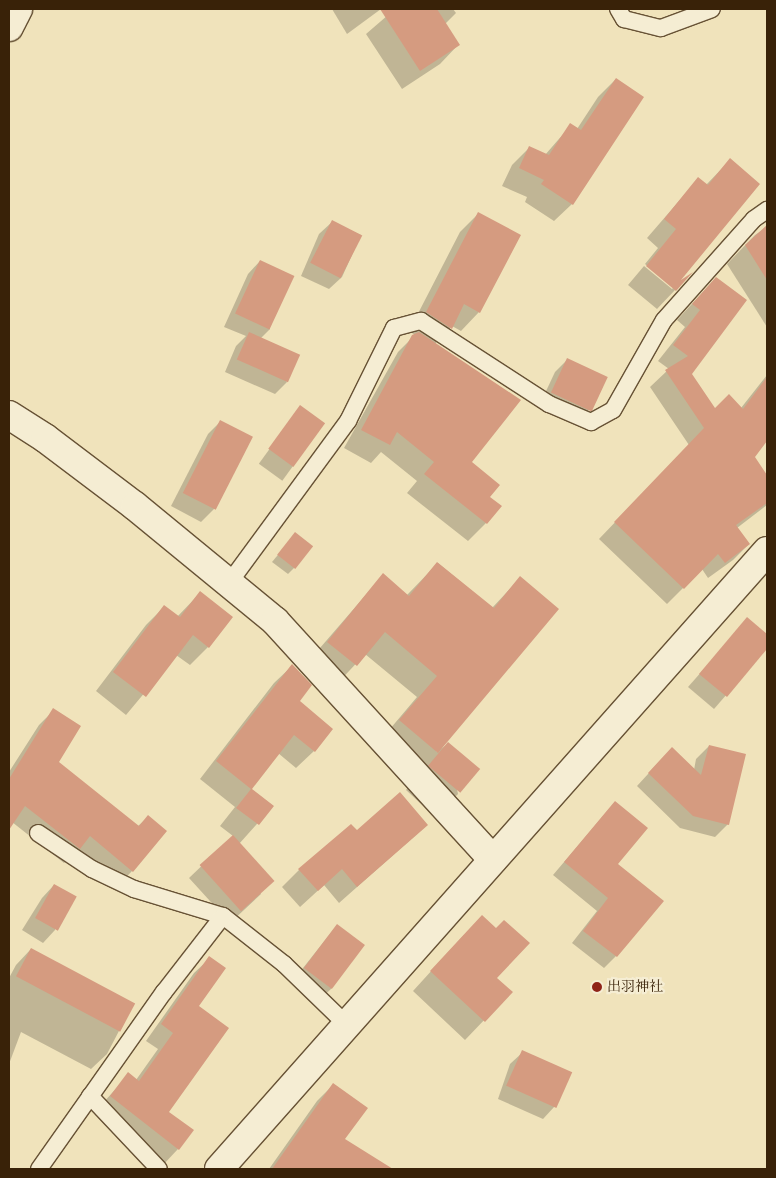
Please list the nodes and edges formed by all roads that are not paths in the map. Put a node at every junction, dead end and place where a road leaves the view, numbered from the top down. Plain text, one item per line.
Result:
1 (18, 9) edge
2 (618, 9) edge
3 (712, 9) edge
4 (9, 27) edge
5 (767, 210) edge
6 (9, 416) edge
7 (767, 551) edge
8 (229, 583) junction
9 (38, 833) dead end
10 (493, 860) junction
11 (223, 916) junction
12 (346, 1025) junction
13 (90, 1096) junction
14 (39, 1169) edge
15 (159, 1169) edge
16 (219, 1169) edge

1 - 4 street
2 - 3 lane
5 - 8 lane
6 - 8 street
7 - 10 street
8 - 10 street
9 - 11 lane
10 - 12 street
11 - 12 lane
11 - 13 lane
12 - 16 street
13 - 14 lane
13 - 15 lane

